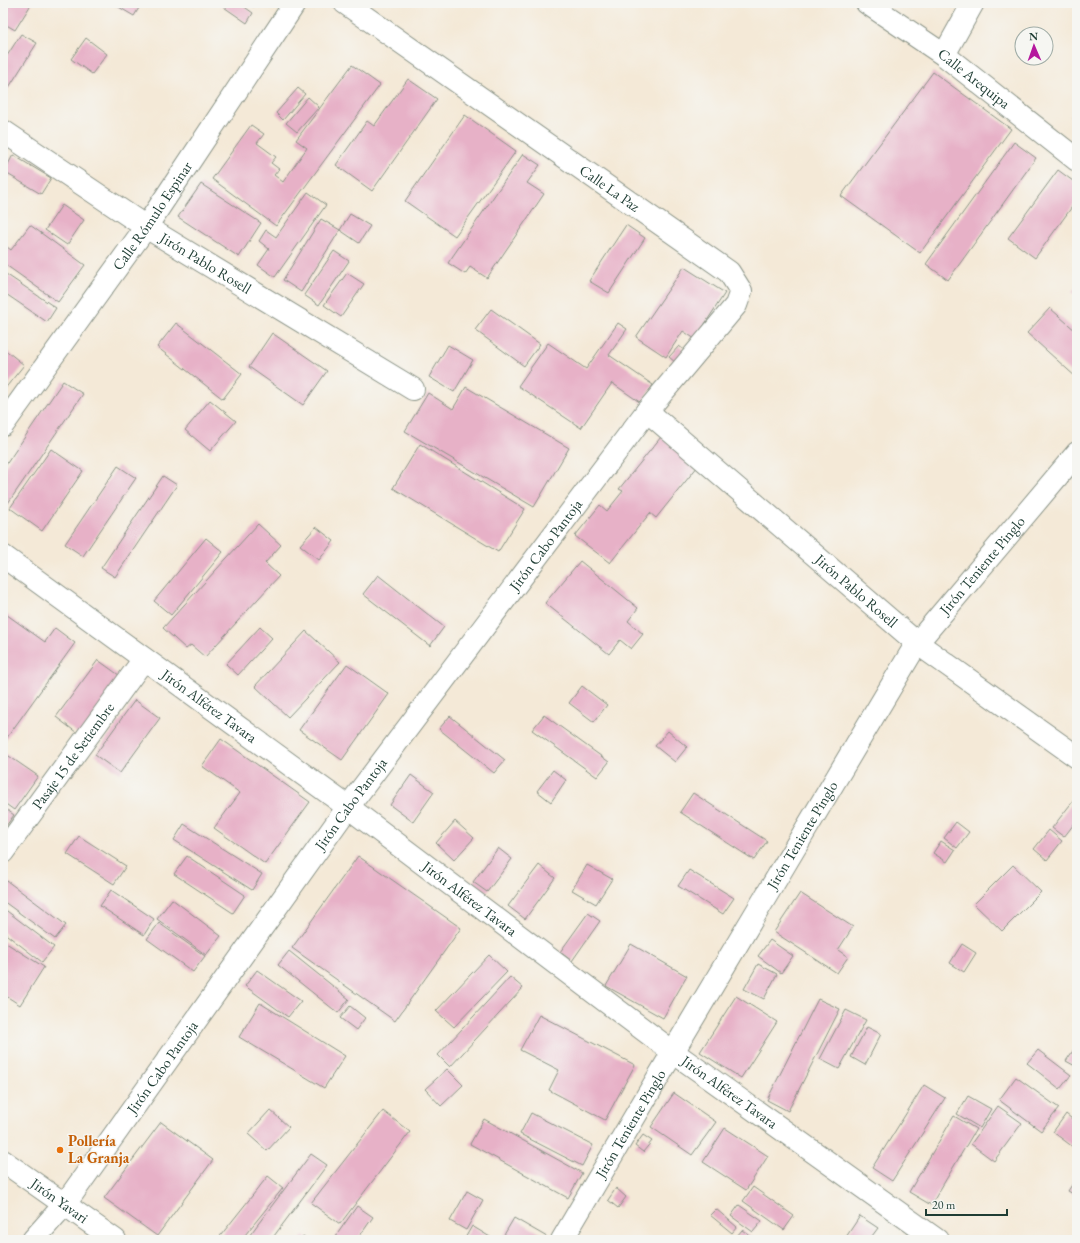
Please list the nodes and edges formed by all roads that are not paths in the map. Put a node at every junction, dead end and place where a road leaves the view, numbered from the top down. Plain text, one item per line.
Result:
1 (295, 3) edge
2 (345, 3) edge
3 (867, 3) edge
4 (973, 3) edge
5 (944, 54) junction
6 (3, 131) edge
7 (1077, 160) edge
8 (146, 227) junction
9 (413, 389) dead end
10 (646, 411) junction
11 (3, 425) edge
12 (1077, 453) edge
13 (3, 556) edge
14 (917, 644) junction
15 (144, 659) junction
16 (1077, 757) edge
17 (348, 807) junction
18 (3, 852) edge
19 (673, 1052) junction
20 (3, 1161) edge
21 (64, 1204) junction
22 (33, 1240) edge
23 (115, 1240) edge
24 (562, 1240) edge
25 (937, 1240) edge

1 - 8 street, Calle Rómulo Espinar
2 - 10 street, Calle La Paz
3 - 5 street, Calle Arequipa
4 - 5 street
5 - 7 street, Calle Arequipa
6 - 8 street, Jirón Pablo Rosell
8 - 9 street, Jirón Pablo Rosell
8 - 11 street, Calle Rómulo Espinar
10 - 14 street, Jirón Pablo Rosell
10 - 17 street, Jirón Cabo Pantoja
12 - 14 street, Jirón Teniente Pinglo
13 - 15 street, Jirón Alférez Tavara
14 - 16 street, Jirón Pablo Rosell
14 - 19 street, Jirón Teniente Pinglo
15 - 17 street, Jirón Alférez Tavara
15 - 18 street, Pasaje 15 de Setiembre
17 - 19 street, Jirón Alférez Tavara
17 - 21 street, Jirón Cabo Pantoja
19 - 24 street, Jirón Teniente Pinglo
19 - 25 street, Jirón Alférez Tavara
20 - 21 street, Jirón Yavari
21 - 22 street, Jirón Cabo Pantoja
21 - 23 street, Jirón Yavari

